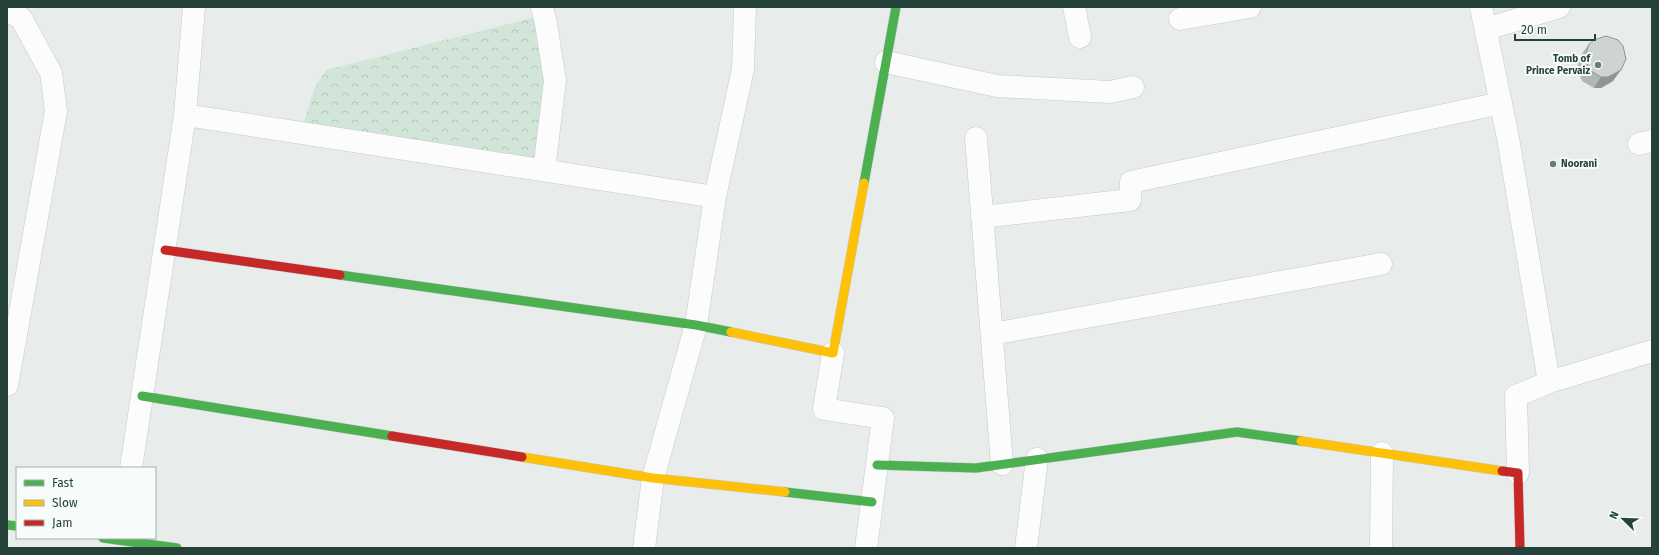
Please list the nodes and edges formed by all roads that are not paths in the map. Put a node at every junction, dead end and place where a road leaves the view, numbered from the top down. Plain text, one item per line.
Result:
1 (194, 7) edge
2 (542, 7) edge
3 (745, 7) edge
4 (896, 7) edge
5 (1074, 7) edge
6 (1250, 7) edge
7 (1481, 7) edge
8 (1559, 7) edge
9 (7, 11) edge
10 (1180, 19) dead end
11 (1486, 29) junction
12 (1080, 37) dead end
13 (886, 62) junction
14 (1133, 87) dead end
15 (1501, 103) junction
16 (185, 115) junction
17 (976, 138) dead end
18 (544, 170) junction
19 (715, 197) junction
20 (982, 217) junction
21 (164, 250) junction
22 (1381, 264) dead end
23 (696, 325) junction
24 (992, 334) junction
25 (1652, 351) edge
26 (833, 353) junction
27 (1548, 382) junction
28 (7, 385) edge
29 (142, 396) junction
30 (1382, 453) junction
31 (1037, 459) junction
32 (1002, 464) junction
33 (877, 465) junction
34 (131, 467) edge
35 (1518, 473) junction
36 (653, 478) junction
37 (872, 502) junction
38 (115, 539) edge
39 (177, 548) edge
40 (644, 548) edge
41 (866, 548) edge
42 (1026, 548) edge
43 (1381, 548) edge
44 (1520, 548) edge

1 - 16 street
2 - 18 street
3 - 19 street
4 - 13 street
5 - 12 street
6 - 10 street
7 - 11 street
8 - 11 street
9 - 28 street
11 - 15 street
13 - 14 street
13 - 26 street
15 - 20 street
15 - 27 street
16 - 18 street
16 - 21 street
17 - 20 street
18 - 19 street
19 - 23 street
20 - 24 street
21 - 23 street
21 - 29 street
22 - 24 street
23 - 26 street
23 - 36 street
24 - 32 street
25 - 27 street
26 - 33 street
27 - 35 street
29 - 34 street
29 - 36 street
30 - 31 street
30 - 35 street
30 - 43 street
31 - 32 street
31 - 42 street
32 - 33 street
33 - 37 street
35 - 44 street
36 - 37 street
36 - 40 street
37 - 41 street
38 - 39 street

